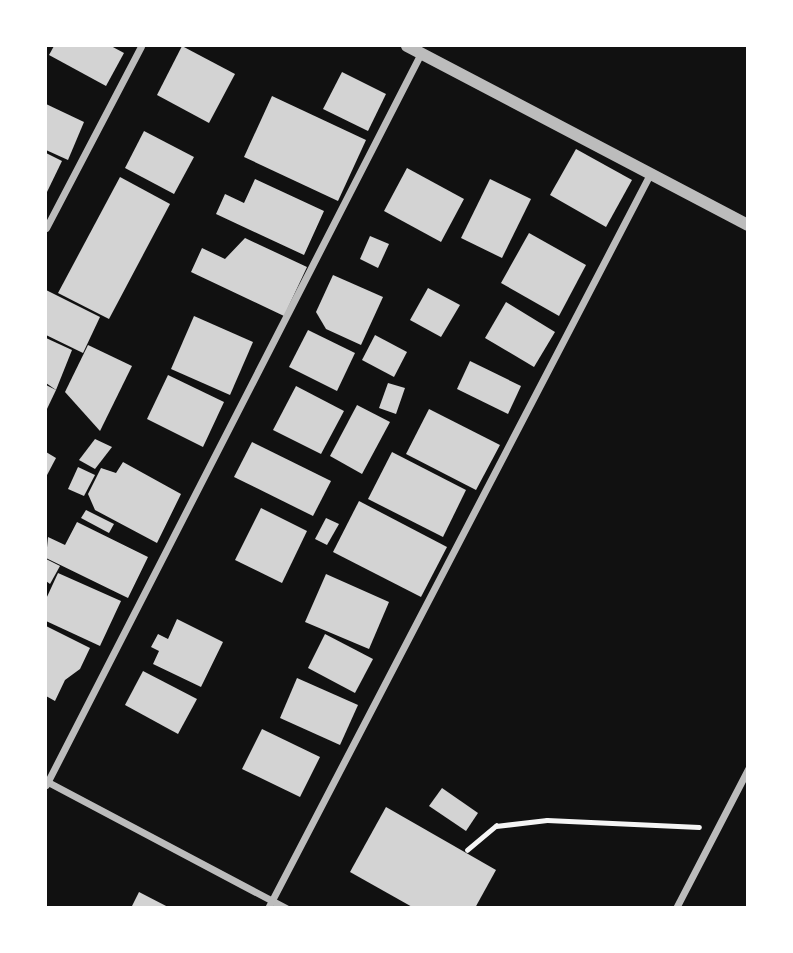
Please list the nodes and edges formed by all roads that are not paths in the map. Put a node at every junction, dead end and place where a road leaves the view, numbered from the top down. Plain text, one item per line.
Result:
1 (141, 46) edge
2 (407, 46) edge
3 (421, 53) junction
4 (649, 176) junction
5 (747, 225) edge
6 (46, 228) edge
7 (747, 769) edge
8 (46, 783) edge
9 (270, 904) edge
10 (286, 908) edge
11 (676, 908) edge

1 - 6 street
2 - 3 street
3 - 4 street
3 - 8 street
4 - 5 street
4 - 9 street
7 - 11 street
8 - 9 street
9 - 10 street

